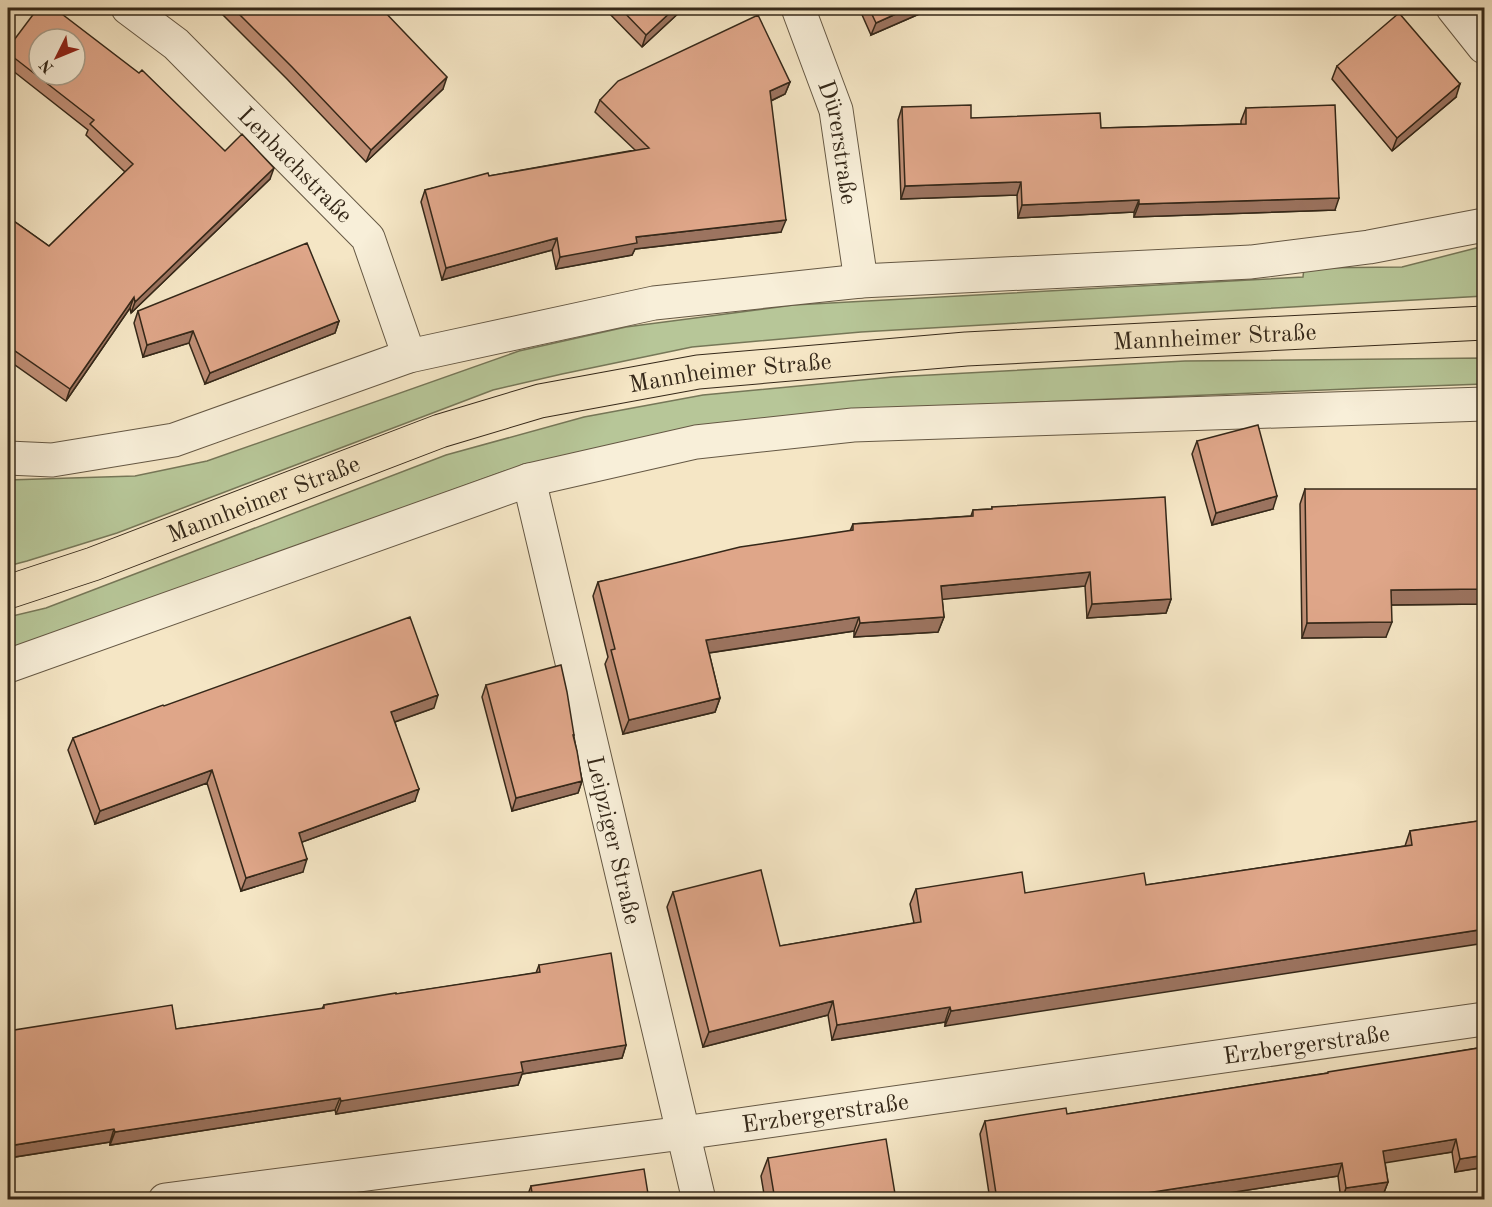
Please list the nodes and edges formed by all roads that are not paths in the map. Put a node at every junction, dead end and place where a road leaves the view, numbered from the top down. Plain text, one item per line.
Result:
1 (128, 8) edge
2 (798, 8) edge
3 (1453, 8) edge
4 (1485, 47) edge
5 (1485, 225) edge
6 (861, 281) junction
7 (1485, 323) edge
8 (409, 356) junction
9 (1485, 404) edge
10 (8, 458) edge
11 (529, 480) junction
12 (8, 592) edge
13 (8, 666) edge
14 (1485, 1019) edge
15 (683, 1133) junction
16 (165, 1200) edge
17 (699, 1200) edge

1 - 8 street, Lenbachstraße
2 - 6 street, Dürerstraße
3 - 4 street
5 - 6 street
6 - 8 street
7 - 12 main road, Mannheimer Straße
8 - 10 street
9 - 11 street
11 - 13 street
11 - 15 street, Leipziger Straße
14 - 15 street, Erzbergerstraße
15 - 16 street, Erzbergerstraße
15 - 17 street, Leipziger Straße

